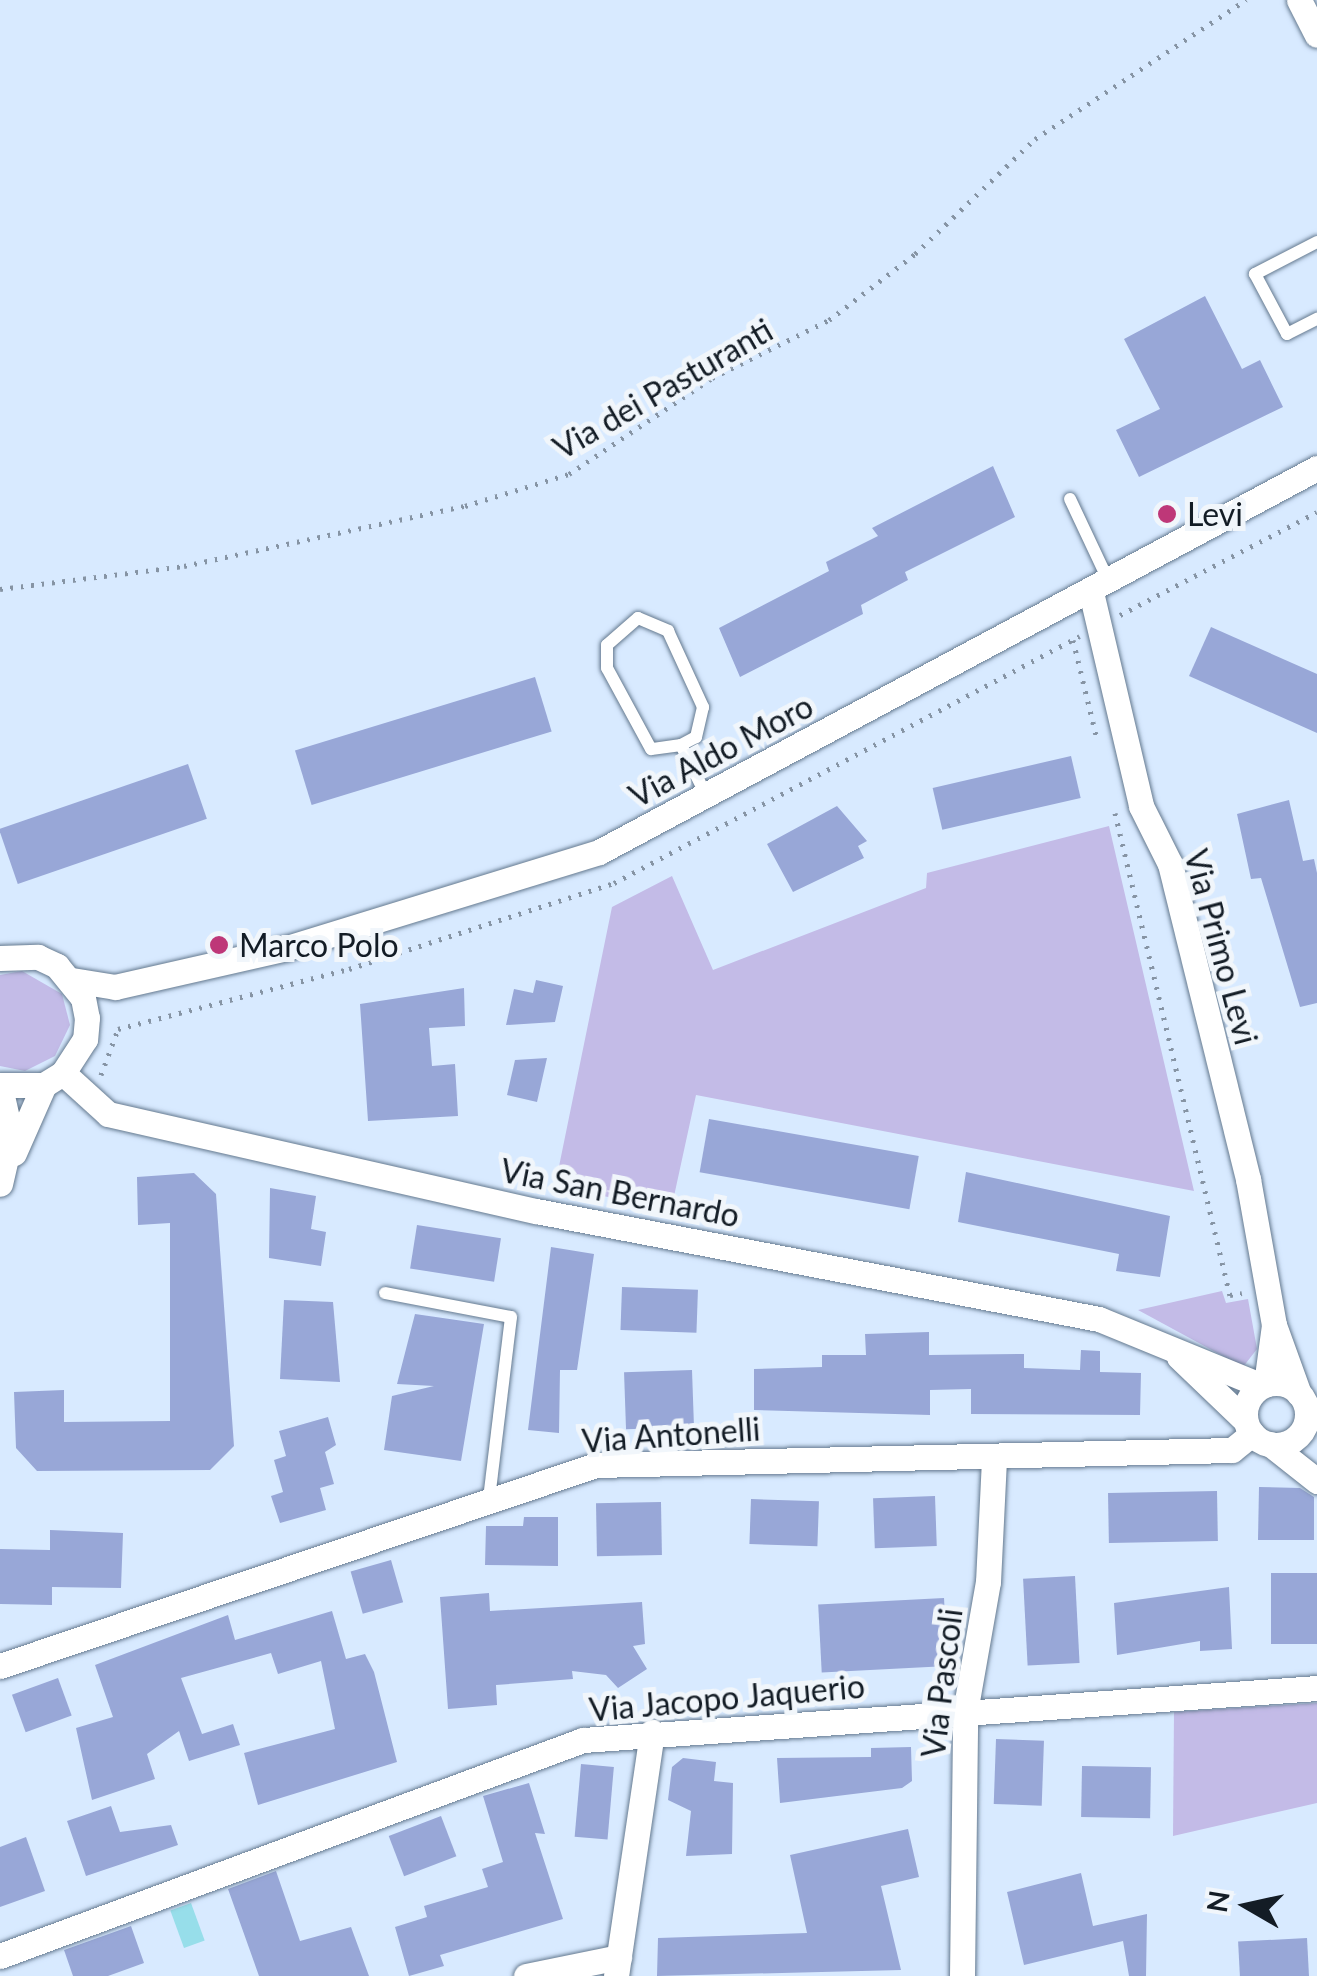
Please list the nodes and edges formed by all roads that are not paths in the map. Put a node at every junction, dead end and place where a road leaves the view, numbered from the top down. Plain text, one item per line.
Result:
1 (1299, 0) edge
2 (1317, 34) edge
3 (1317, 242) edge
4 (1317, 319) edge
5 (1317, 468) edge
6 (1070, 499) dead end
7 (1100, 587) junction
8 (681, 745) junction
9 (706, 796) junction
10 (0, 958) edge
11 (72, 980) junction
12 (114, 987) junction
13 (87, 1018) junction
14 (54, 1079) junction
15 (0, 1086) edge
16 (2, 1177) edge
17 (385, 1294) dead end
18 (1274, 1324) junction
19 (1176, 1354) junction
20 (1264, 1385) junction
21 (1306, 1422) edge
22 (1256, 1433) junction
23 (994, 1459) junction
24 (1317, 1461) edge
25 (1317, 1481) edge
26 (488, 1499) junction
27 (0, 1666) edge
28 (1317, 1688) edge
29 (965, 1712) junction
30 (652, 1732) junction
31 (0, 1956) edge
32 (617, 1966) edge
33 (526, 1976) edge
34 (962, 1976) edge

1 - 2 street
3 - 4 lane
5 - 7 street, Via Aldo Moro
6 - 7 lane
7 - 9 street, Via Aldo Moro
7 - 18 street, Via Primo Levi
8 - 8 lane
8 - 9 lane
9 - 12 street, Via Aldo Moro
10 - 11 street, Via Aldo Moro
11 - 12 street, Via Aldo Moro
11 - 13 street
12 - 13 street
13 - 14 street
14 - 15 street
14 - 16 street
14 - 19 street, Via San Bernardo
15 - 16 street
17 - 26 lane
18 - 20 street, Via Primo Levi
18 - 21 street, Via Primo Levi
19 - 20 street, Via San Bernardo
19 - 22 street, Via San Bernardo
20 - 21 street, Via San Bernardo
20 - 22 street, Via Primo Levi
21 - 22 street, Via Antonelli
21 - 24 street
22 - 23 street, Via Antonelli
22 - 25 street, Via San Bernardo
23 - 26 street, Via Antonelli
23 - 29 street, Via Pascoli
26 - 27 street, Via Antonelli
28 - 29 street, Via Jacopo Jaquerio
29 - 30 street, Via Jacopo Jaquerio
29 - 34 street, Via Pascoli
30 - 31 street, Via Jacopo Jaquerio
30 - 32 street
32 - 33 street

